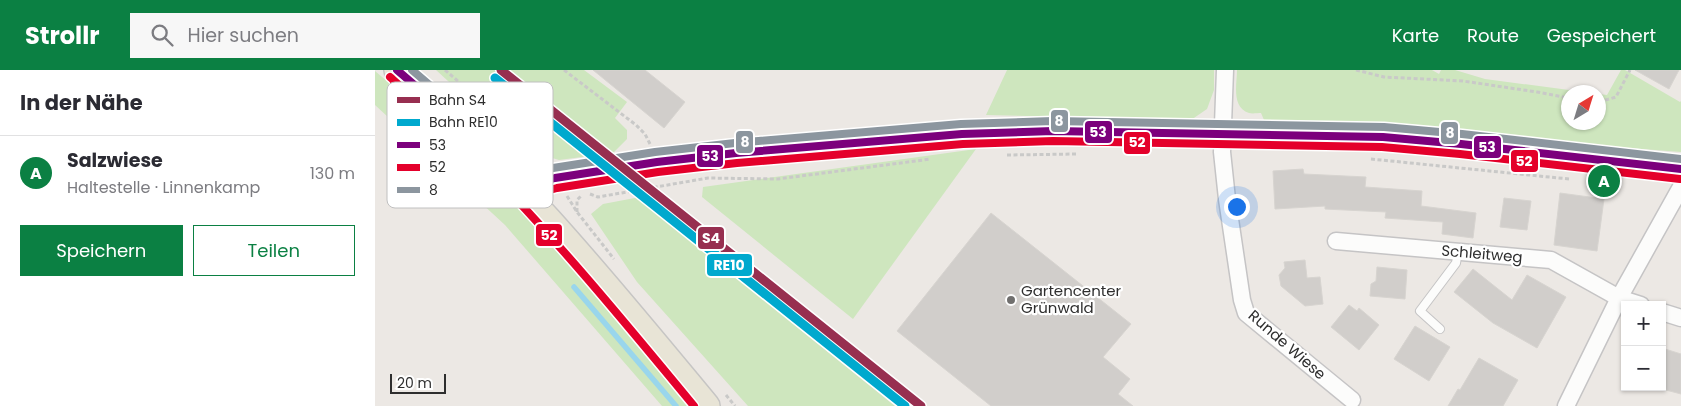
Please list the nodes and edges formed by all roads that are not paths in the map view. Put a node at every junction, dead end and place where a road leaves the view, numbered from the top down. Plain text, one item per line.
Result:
1 (397, 70) edge
2 (1225, 70) edge
3 (411, 82) edge
4 (1222, 134) junction
5 (1681, 169) edge
6 (553, 179) edge
7 (1681, 186) edge
8 (536, 208) edge
9 (1336, 241) dead end
10 (1458, 252) junction
11 (1619, 298) junction
12 (1628, 301) edge
13 (1666, 313) edge
14 (1681, 318) edge
15 (1440, 329) dead end
16 (1353, 400) dead end
17 (707, 406) edge
18 (1566, 406) edge

1 - 3 main road
2 - 4 street, Runde Wiese
4 - 5 main road
4 - 6 main road
4 - 16 street, Runde Wiese
7 - 11 street
8 - 17 main road
9 - 10 street, Schleitweg
10 - 11 street, Schleitweg
10 - 15 lane
11 - 12 street, Schleitweg
11 - 18 street
13 - 14 street

